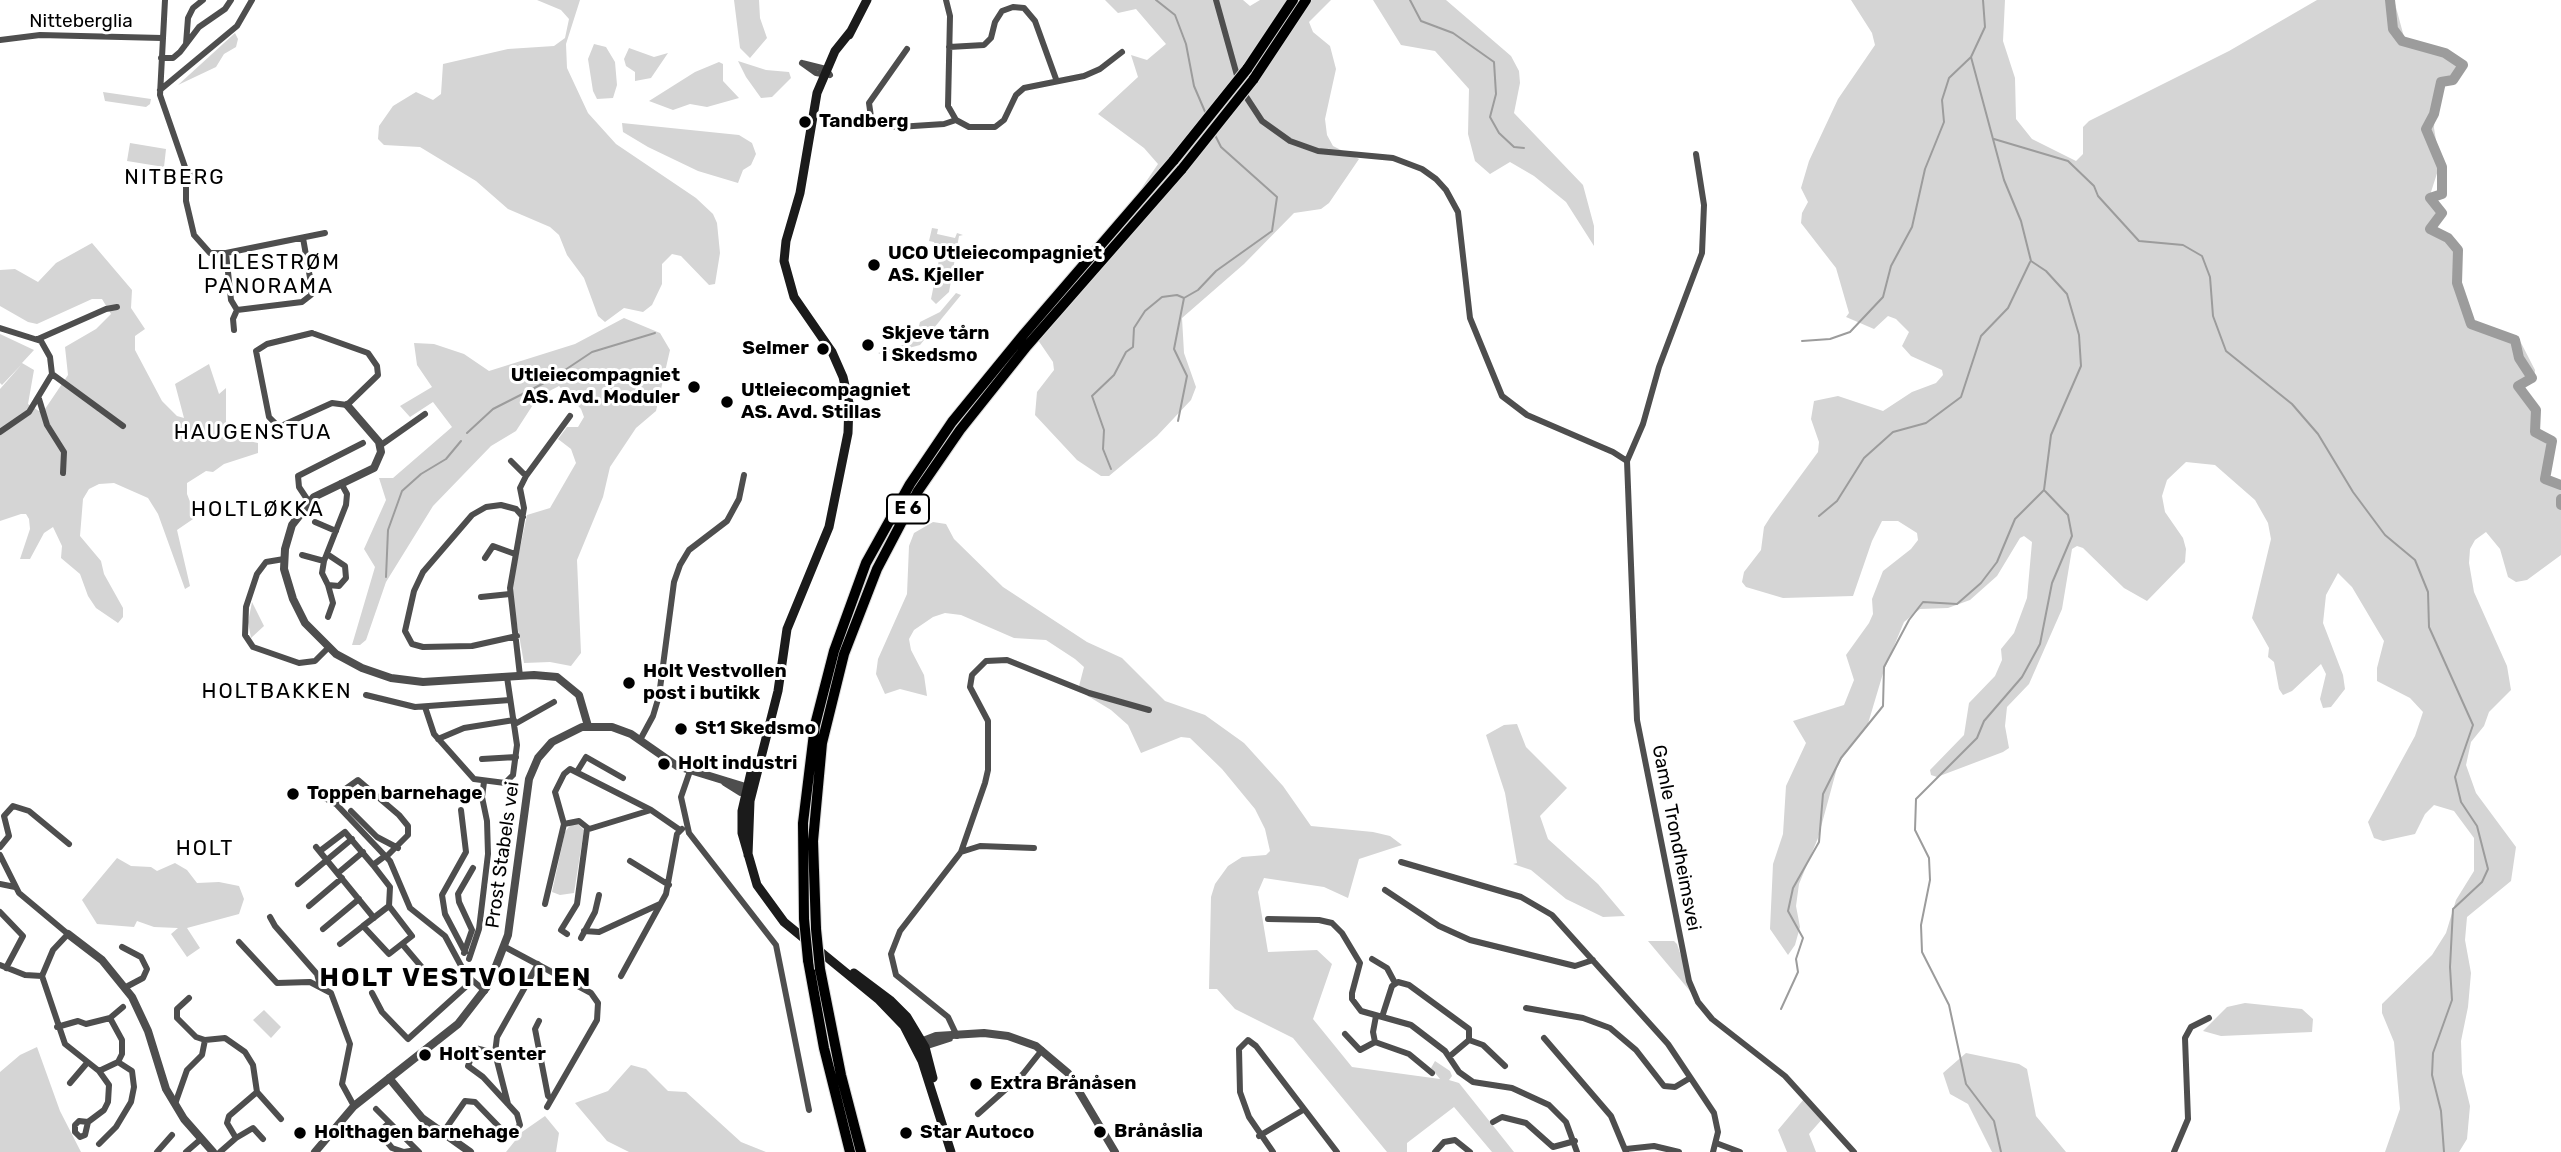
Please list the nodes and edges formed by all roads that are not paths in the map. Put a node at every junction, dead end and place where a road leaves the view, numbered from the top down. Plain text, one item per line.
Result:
1 (165, 0) edge
2 (203, 0) edge
3 (231, 0) edge
4 (252, 0) edge
5 (867, 0) edge
6 (946, 0) edge
7 (1216, 0) edge
8 (1293, 0) edge
9 (1306, 0) edge
10 (162, 38) junction
11 (0, 40) edge
12 (186, 44) junction
13 (949, 47) junction
14 (907, 49) dead end
15 (1122, 51) dead end
16 (161, 58) junction
17 (1056, 79) junction
18 (160, 90) junction
19 (956, 120) junction
20 (1696, 154) dead end
21 (1178, 165) junction
22 (186, 170) junction
23 (196, 178) dead end
24 (325, 233) dead end
25 (303, 238) junction
26 (226, 253) junction
27 (117, 307) dead end
28 (237, 310) junction
29 (0, 328) edge
30 (234, 330) dead end
31 (38, 339) junction
32 (52, 373) junction
33 (38, 399) junction
34 (347, 405) junction
35 (425, 414) dead end
36 (570, 416) dead end
37 (123, 426) dead end
38 (0, 432) edge
39 (363, 443) dead end
40 (381, 445) junction
41 (511, 461) dead end
42 (1627, 461) junction
43 (63, 473) dead end
44 (744, 475) dead end
45 (526, 476) junction
46 (341, 483) junction
47 (309, 502) junction
48 (523, 517) junction
49 (315, 522) dead end
50 (337, 531) junction
51 (515, 554) junction
52 (302, 555) dead end
53 (284, 558) junction
54 (326, 558) junction
55 (485, 558) dead end
56 (328, 585) junction
57 (510, 594) junction
58 (481, 597) dead end
59 (328, 617) dead end
60 (517, 636) junction
61 (328, 648) junction
62 (520, 676) junction
63 (507, 677) junction
64 (366, 695) dead end
65 (509, 701) junction
66 (554, 702) dead end
67 (425, 707) junction
68 (1149, 710) dead end
69 (514, 722) junction
70 (588, 726) junction
71 (438, 739) junction
72 (640, 740) junction
73 (516, 757) junction
74 (482, 759) dead end
75 (356, 769) dead end
76 (578, 770) junction
77 (690, 771) junction
78 (623, 778) dead end
79 (358, 780) junction
80 (484, 782) junction
81 (748, 789) junction
82 (323, 797) dead end
83 (336, 804) junction
84 (461, 810) dead end
85 (651, 810) junction
86 (351, 811) dead end
87 (564, 824) junction
88 (687, 825) junction
89 (587, 829) junction
90 (680, 830) junction
91 (352, 839) junction
92 (69, 844) dead end
93 (0, 847) edge
94 (398, 848) junction
95 (1034, 848) dead end
96 (363, 852) junction
97 (961, 852) junction
98 (0, 855) edge
99 (386, 857) junction
100 (327, 860) junction
101 (630, 861) dead end
102 (1401, 862) dead end
103 (373, 865) junction
104 (473, 869) dead end
105 (340, 875) junction
106 (0, 884) edge
107 (298, 884) dead end
108 (670, 885) junction
109 (15, 887) junction
110 (1385, 890) dead end
111 (547, 894) junction
112 (599, 895) dead end
113 (557, 897) dead end
114 (578, 898) junction
115 (586, 898) dead end
116 (359, 899) junction
117 (662, 903) junction
118 (545, 904) dead end
119 (309, 906) dead end
120 (389, 906) junction
121 (0, 912) edge
122 (270, 917) dead end
123 (374, 918) junction
124 (1268, 919) dead end
125 (480, 920) junction
126 (470, 923) junction
127 (363, 926) junction
128 (323, 929) dead end
129 (584, 931) junction
130 (68, 934) junction
131 (567, 934) dead end
132 (580, 938) dead end
133 (239, 942) dead end
134 (340, 944) dead end
135 (403, 945) junction
136 (122, 947) dead end
137 (505, 947) junction
138 (465, 951) junction
139 (469, 959) dead end
140 (1371, 959) dead end
141 (1593, 960) junction
142 (459, 961) junction
143 (538, 964) junction
144 (3, 967) edge
145 (42, 976) junction
146 (621, 976) dead end
147 (471, 982) junction
148 (1395, 983) junction
149 (436, 984) dead end
150 (320, 985) junction
151 (126, 987) junction
152 (485, 991) junction
153 (372, 993) dead end
154 (189, 998) dead end
155 (123, 1007) dead end
156 (1526, 1008) dead end
157 (1542, 1011) junction
158 (1379, 1017) junction
159 (110, 1018) junction
160 (2209, 1018) dead end
161 (1540, 1019) dead end
162 (539, 1021) dead end
163 (57, 1027) junction
164 (1345, 1034) dead end
165 (954, 1036) junction
166 (1544, 1038) dead end
167 (205, 1040) junction
168 (1469, 1040) junction
169 (1375, 1042) junction
170 (921, 1044) junction
171 (1042, 1050) junction
172 (495, 1053) junction
173 (1450, 1056) junction
174 (118, 1062) junction
175 (87, 1063) junction
176 (1506, 1066) dead end
177 (99, 1071) junction
178 (1432, 1073) dead end
179 (389, 1078) junction
180 (1690, 1078) junction
181 (69, 1083) dead end
182 (257, 1092) junction
183 (551, 1099) junction
184 (174, 1104) junction
185 (508, 1104) junction
186 (354, 1106) junction
187 (547, 1107) dead end
188 (376, 1109) dead end
189 (808, 1110) dead end
190 (1303, 1110) junction
191 (1496, 1110) dead end
192 (978, 1114) dead end
193 (1502, 1117) junction
194 (281, 1119) dead end
195 (88, 1122) dead end
196 (1493, 1122) dead end
197 (389, 1123) junction
198 (442, 1134) junction
199 (172, 1135) dead end
200 (1259, 1136) junction
201 (236, 1138) junction
202 (201, 1139) junction
203 (263, 1139) dead end
204 (1575, 1141) junction
205 (1716, 1143) junction
206 (99, 1144) dead end
207 (1626, 1150) edge
208 (418, 1151) edge
209 (157, 1152) edge
210 (186, 1152) edge
211 (213, 1152) edge
212 (220, 1152) edge
213 (315, 1152) edge
214 (470, 1152) edge
215 (850, 1152) edge
216 (861, 1152) edge
217 (951, 1152) edge
218 (1115, 1152) edge
219 (1273, 1152) edge
220 (1337, 1152) edge
221 (1435, 1152) edge
222 (1470, 1152) edge
223 (1577, 1152) edge
224 (1679, 1152) edge
225 (1713, 1152) edge
226 (1740, 1152) edge
227 (1854, 1152) edge
228 (2174, 1152) edge

1 - 10 street
2 - 12 street
3 - 12 street
4 - 18 street
5 - 81 main road
6 - 13 street
7 - 42 street
8 - 21 highway, E 6, bridge
9 - 21 highway, E 6, bridge
10 - 11 street, Nitteberglia
10 - 16 street
12 - 16 street
13 - 17 street
13 - 19 street
14 - 19 street
15 - 17 street
16 - 18 street
17 - 19 street
18 - 22 street
20 - 42 street
21 - 215 highway, E 6, bridge
21 - 216 highway, E 6, bridge
22 - 23 street
22 - 26 street
24 - 25 street
25 - 26 street
25 - 28 street
26 - 28 street
27 - 31 street
28 - 30 street
29 - 31 street
31 - 32 street
32 - 33 street
32 - 37 street
33 - 38 street
33 - 43 street
34 - 34 street
34 - 40 street
35 - 40 street
36 - 45 street
39 - 47 street
40 - 46 street
41 - 45 street
42 - 227 street, Gamle Trondheimsvei
44 - 72 street
45 - 48 street
46 - 47 street
46 - 50 street
47 - 53 street
48 - 51 street
48 - 60 street
49 - 50 street
50 - 54 street
51 - 55 street
51 - 57 street
52 - 54 street
53 - 61 street
53 - 61 street
54 - 56 street
54 - 56 street
56 - 59 street
57 - 58 street
57 - 60 street
60 - 62 street
61 - 63 street
62 - 63 street
62 - 70 street
63 - 65 street
64 - 67 street
65 - 67 street
65 - 69 street
66 - 69 street
67 - 71 street
68 - 97 street
69 - 71 street
69 - 73 street
70 - 72 street
70 - 137 street, Prost Stabels vei
71 - 80 street
72 - 77 street
73 - 74 street
73 - 80 street
75 - 79 street
76 - 78 street
76 - 85 street
76 - 87 street
77 - 81 street
77 - 88 street
79 - 83 street
79 - 94 street
80 - 125 street
81 - 170 main road
82 - 83 street
83 - 99 street
84 - 138 street
85 - 89 street
85 - 90 street
86 - 94 street
87 - 89 street
87 - 111 street
88 - 90 street
88 - 189 street
89 - 114 street
90 - 108 street
91 - 96 street
91 - 100 street
91 - 100 street
92 - 93 street
94 - 99 street
95 - 97 street
96 - 103 street
96 - 105 street
97 - 165 street
98 - 109 street
99 - 103 street
99 - 142 street
100 - 105 street
100 - 107 street
101 - 108 street
102 - 141 street
103 - 120 street
104 - 126 street
105 - 116 street
105 - 119 street
106 - 109 street
108 - 117 street
109 - 130 street
110 - 141 street
111 - 113 street
111 - 118 street
112 - 129 street
114 - 115 street
114 - 131 street
116 - 123 street
116 - 128 street
117 - 129 street
117 - 146 street
120 - 123 street
120 - 135 street
121 - 144 street
122 - 150 street
123 - 127 street
124 - 158 street
125 - 126 street
125 - 139 street
126 - 138 street
127 - 134 street
127 - 135 street
129 - 132 street
130 - 145 street
130 - 151 street
133 - 150 street
135 - 149 street
136 - 151 street
137 - 143 street, Prost Stabels vei
137 - 152 street, Prost Stabels vei
138 - 142 street
140 - 148 street
141 - 180 street
142 - 147 street
143 - 172 street
143 - 183 street, Prost Stabels vei
144 - 145 street
145 - 163 street
147 - 152 street
147 - 153 street
148 - 158 street
148 - 168 street
150 - 186 street
151 - 184 street
152 - 179 street, Prost Stabels vei
154 - 167 street
155 - 159 street
156 - 157 street
157 - 161 street
157 - 180 street
158 - 169 street
158 - 173 street
159 - 163 street
159 - 174 street
160 - 228 street
162 - 183 street
163 - 175 street
164 - 169 street
165 - 170 street
165 - 171 street
166 - 207 street
167 - 182 street
167 - 184 street
168 - 173 street
168 - 176 street
169 - 178 street
170 - 217 main road
171 - 192 street
171 - 218 street
172 - 185 street
172 - 185 street
173 - 204 street
174 - 177 street
174 - 206 street
175 - 177 street
175 - 181 street
177 - 195 street
179 - 186 street, Prost Stabels vei
179 - 198 street
180 - 205 street
182 - 194 street
182 - 201 street
183 - 187 street, Prost Stabels vei
184 - 202 street
185 - 198 street
186 - 213 street, Prost Stabels vei
188 - 197 street
190 - 200 street
190 - 200 street
190 - 220 street
191 - 193 street
193 - 196 street
193 - 204 street
197 - 208 street
197 - 208 street
198 - 214 street
199 - 209 street
200 - 219 street
201 - 203 street
201 - 212 street
202 - 210 street
202 - 211 street
204 - 223 street
205 - 225 street
205 - 226 street
207 - 224 street
221 - 222 street

